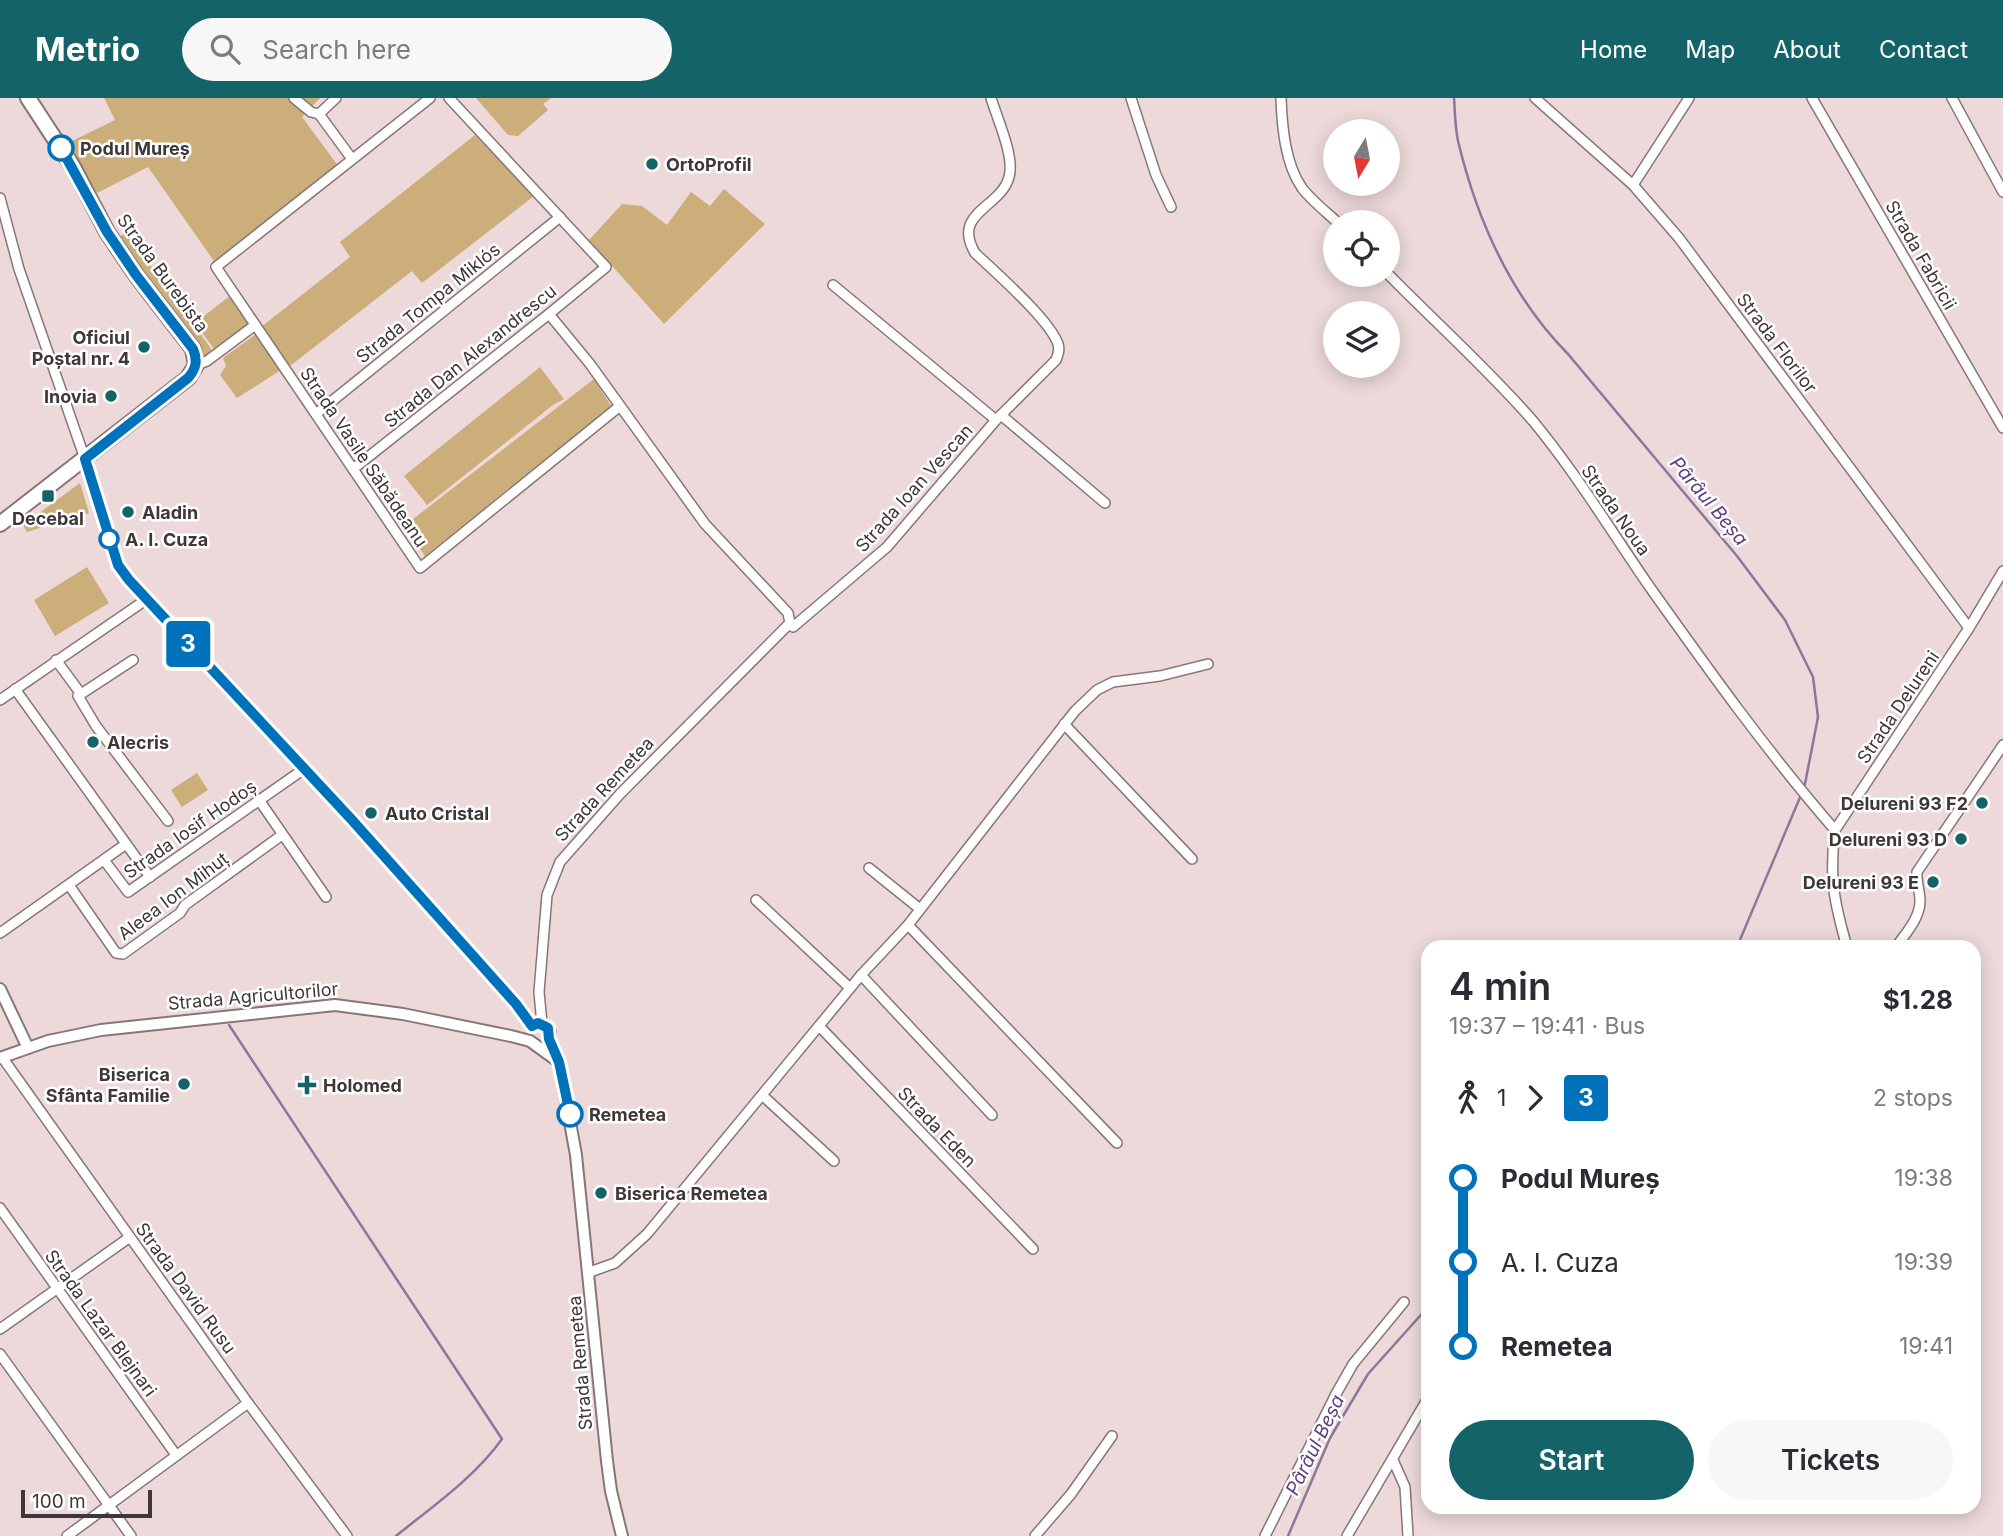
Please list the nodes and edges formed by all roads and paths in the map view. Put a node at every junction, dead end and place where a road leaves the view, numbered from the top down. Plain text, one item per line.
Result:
1 (28, 98) edge
2 (294, 98) edge
3 (336, 98) edge
4 (430, 98) edge
5 (449, 98) edge
6 (991, 98) edge
7 (1131, 98) edge
8 (1281, 98) edge
9 (1535, 98) edge
10 (1689, 98) edge
11 (1812, 98) edge
12 (1952, 98) edge
13 (319, 114) junction
14 (352, 159) junction
15 (1633, 185) junction
16 (2003, 192) edge
17 (0, 198) edge
18 (1171, 207) dead end
19 (1325, 210) edge
20 (560, 217) junction
21 (4, 220) edge
22 (833, 285) dead end
23 (1400, 286) edge
24 (550, 314) junction
25 (255, 325) junction
26 (196, 365) junction
27 (620, 406) junction
28 (316, 414) junction
29 (999, 418) junction
30 (2003, 428) edge
31 (85, 459) junction
32 (353, 469) junction
33 (1105, 503) dead end
34 (0, 524) edge
35 (2003, 571) edge
36 (147, 599) junction
37 (790, 623) junction
38 (1969, 628) junction
39 (57, 660) junction
40 (133, 660) dead end
41 (1208, 664) dead end
42 (15, 689) junction
43 (81, 694) junction
44 (0, 700) edge
45 (1064, 724) junction
46 (2003, 745) edge
47 (304, 769) junction
48 (259, 800) junction
49 (168, 821) dead end
50 (1835, 830) junction
51 (282, 835) junction
52 (126, 844) junction
53 (1192, 859) dead end
54 (104, 860) junction
55 (869, 867) dead end
56 (150, 877) junction
57 (69, 885) junction
58 (326, 897) dead end
59 (756, 900) dead end
60 (920, 909) junction
61 (908, 925) junction
62 (0, 933) edge
63 (1845, 940) edge
64 (1901, 940) edge
65 (861, 975) junction
66 (850, 988) junction
67 (0, 989) edge
68 (819, 1026) junction
69 (534, 1033) junction
70 (549, 1039) junction
71 (28, 1048) junction
72 (1, 1057) edge
73 (559, 1062) junction
74 (762, 1095) junction
75 (992, 1115) dead end
76 (1117, 1143) dead end
77 (834, 1161) dead end
78 (0, 1208) edge
79 (130, 1237) junction
80 (1033, 1249) dead end
81 (590, 1272) junction
82 (57, 1288) junction
83 (1404, 1302) dead end
84 (0, 1329) edge
85 (0, 1354) edge
86 (248, 1403) junction
87 (1421, 1410) edge
88 (1112, 1436) dead end
89 (176, 1455) junction
90 (1393, 1460) junction
91 (108, 1505) junction
92 (67, 1536) edge
93 (131, 1536) edge
94 (347, 1536) edge
95 (622, 1536) edge
96 (1035, 1536) edge
97 (1265, 1536) edge
98 (1347, 1536) edge
99 (1408, 1536) edge

1 - 26 main road, Strada Burebista
2 - 13 street
3 - 13 street
4 - 14 street, Strada Vasile Săbădeanu
5 - 20 street
6 - 29 street, Strada Ioan Vescan
7 - 18 street
8 - 19 street
9 - 15 street, Strada Florilor
10 - 15 street
11 - 30 street, Strada Fabricii
12 - 16 street
13 - 14 street
14 - 25 street, Strada Vasile Săbădeanu
15 - 38 street, Strada Florilor
17 - 21 street
20 - 24 street, Strada Dan Alexandrescu
20 - 28 street, Strada Tompa Miklós
21 - 31 street
22 - 29 street, Strada Ioan Vescan
23 - 50 street, Strada Noua
24 - 27 street
24 - 32 street, Strada Dan Alexandrescu
25 - 26 street
25 - 28 street, Strada Vasile Săbădeanu
26 - 31 main road
27 - 32 street, Strada Vasile Săbădeanu
27 - 37 street
28 - 32 street, Strada Vasile Săbădeanu
29 - 33 street, Strada Ioan Vescan
29 - 37 street, Strada Ioan Vescan
31 - 34 main road
31 - 36 street
35 - 38 street, Strada Delureni
36 - 39 street
36 - 47 street
37 - 69 street, Strada Remetea
38 - 50 street, Strada Delureni
39 - 42 street
39 - 43 street
40 - 43 street
41 - 45 street
42 - 44 street
42 - 52 street
43 - 49 street
45 - 53 street
45 - 60 street
46 - 64 street
47 - 48 street, Strada Iosif Hodoș
47 - 69 street
48 - 51 street
48 - 56 street, Strada Iosif Hodoș
50 - 63 street, Strada Delureni
51 - 57 street, Aleea Ion Mihuț
51 - 58 street
52 - 54 street, Strada Iosif Hodoș
52 - 56 street
54 - 56 street, Strada Iosif Hodoș
54 - 57 street, Strada Iosif Hodoș
55 - 60 street
57 - 62 street, Strada Iosif Hodoș
59 - 66 street
60 - 61 street
61 - 65 street
61 - 76 street
65 - 66 street
65 - 75 street
66 - 68 street
67 - 71 street
68 - 74 street
68 - 80 street, Strada Eden
69 - 70 street, Strada Agricultorilor
69 - 70 street, Strada Remetea
69 - 71 street, Strada Agricultorilor
69 - 73 street
70 - 73 street, Strada Remetea
71 - 72 street, Strada Agricultorilor
72 - 79 street, Strada David Rusu
73 - 81 street, Strada Remetea
74 - 77 street
74 - 81 street
78 - 82 street, Strada Lazar Blejnari
79 - 82 street
79 - 86 street, Strada David Rusu
81 - 95 street, Strada Remetea
82 - 84 street
82 - 89 street, Strada Lazar Blejnari
83 - 97 street
85 - 91 street
86 - 89 street
86 - 94 street, Strada David Rusu
87 - 90 street
88 - 96 street
89 - 91 street
90 - 98 street
90 - 99 street
91 - 92 street
91 - 93 street

